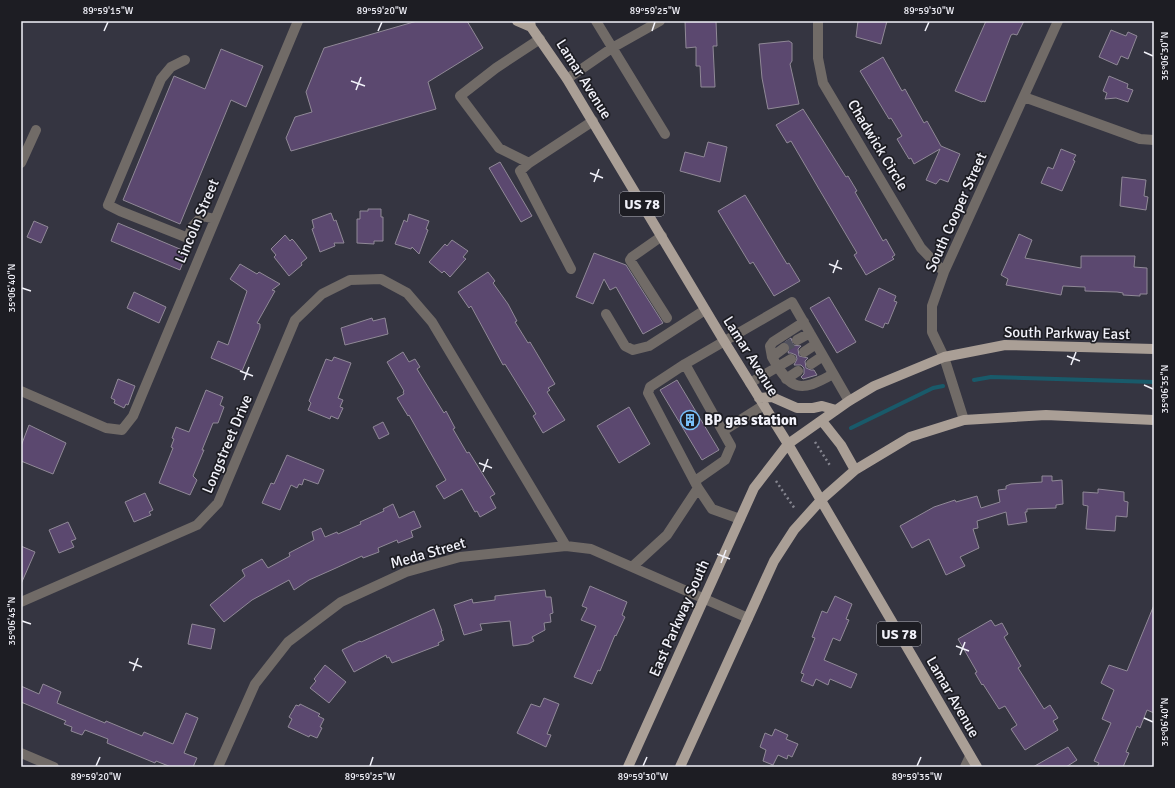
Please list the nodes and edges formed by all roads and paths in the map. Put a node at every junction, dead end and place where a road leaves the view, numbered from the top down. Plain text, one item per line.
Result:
1 (298, 21) edge
2 (517, 21) edge
3 (596, 21) edge
4 (660, 21) edge
5 (818, 21) edge
6 (1058, 21) edge
7 (530, 24) edge
8 (540, 39) junction
9 (612, 48) junction
10 (185, 60) dead end
11 (567, 79) junction
12 (1024, 97) junction
13 (593, 121) junction
14 (36, 130) dead end
15 (665, 134) dead end
16 (1154, 140) edge
17 (21, 163) edge
18 (529, 163) junction
19 (215, 219) junction
20 (662, 236) junction
21 (571, 269) dead end
22 (944, 272) junction
23 (705, 310) junction
24 (606, 314) dead end
25 (667, 318) dead end
26 (804, 322) junction
27 (810, 332) junction
28 (797, 340) tunnel mouth
29 (724, 341) junction
30 (816, 344) junction
31 (784, 348) tunnel mouth
32 (1154, 349) edge
33 (804, 352) dead end
34 (823, 356) junction
35 (772, 357) junction
36 (944, 357) junction
37 (791, 359) dead end
38 (685, 364) junction
39 (811, 364) dead end
40 (777, 367) junction
41 (798, 371) dead end
42 (834, 374) junction
43 (786, 379) junction
44 (750, 383) junction
45 (21, 391) edge
46 (761, 401) junction
47 (849, 401) junction
48 (836, 410) junction
49 (964, 420) junction
50 (1154, 420) edge
51 (822, 421) junction
52 (723, 431) junction
53 (815, 442) dead end
54 (788, 444) junction
55 (831, 467) dead end
56 (855, 470) junction
57 (776, 480) dead end
58 (697, 485) junction
59 (821, 500) junction
60 (795, 509) dead end
61 (740, 519) junction
62 (566, 546) junction
63 (632, 568) junction
64 (703, 599) junction
65 (21, 602) edge
66 (748, 618) junction
67 (21, 753) edge
68 (970, 756) junction
69 (54, 767) edge
70 (218, 767) edge
71 (628, 767) edge
72 (680, 767) edge
73 (965, 767) edge
74 (976, 767) edge

1 - 19 street, Lincoln Street
2 - 7 main road, Lamar Avenue / US 78
3 - 9 street
4 - 9 street
5 - 22 street, Chadwick Circle
6 - 12 street, South Cooper Street
7 - 8 main road, Lamar Avenue / US 78
8 - 11 main road, Lamar Avenue / US 78
8 - 18 street
9 - 11 street
9 - 15 street
10 - 19 street
11 - 13 main road, Lamar Avenue / US 78
12 - 16 street
12 - 22 street, South Cooper Street
13 - 18 street
13 - 20 main road, Lamar Avenue / US 78
14 - 17 street
18 - 21 street
19 - 45 street, Lincoln Street
20 - 23 main road, Lamar Avenue / US 78
20 - 25 street
22 - 36 street, South Cooper Street
23 - 24 street
23 - 29 main road, Lamar Avenue / US 78
26 - 27 street
26 - 29 street
26 - 35 street
27 - 28 street
27 - 30 street
29 - 38 street
29 - 44 main road, Lamar Avenue / US 78
30 - 33 street
30 - 34 street
31 - 35 street
32 - 36 main road, South Parkway East
34 - 39 street
34 - 42 street
35 - 40 street
36 - 47 main road, South Parkway East
36 - 49 street, South Cooper Street
37 - 40 street
38 - 52 street
38 - 58 street
40 - 43 street
40 - 44 street
41 - 43 street
42 - 43 street
42 - 47 street
44 - 46 main road, Lamar Avenue / US 78
46 - 48 main road
46 - 52 street
46 - 54 main road, Lamar Avenue / US 78
47 - 48 main road, South Parkway East
48 - 51 main road, South Parkway East
49 - 50 main road
49 - 56 main road
51 - 54 main road, South Parkway East
51 - 56 main road
52 - 58 street
53 - 55 path
54 - 59 main road, Lamar Avenue / US 78
54 - 61 main road, East Parkway South
56 - 59 main road
57 - 60 path
58 - 61 street
58 - 63 street
59 - 66 main road
59 - 68 main road, Lamar Avenue / US 78
61 - 64 main road, East Parkway South
62 - 63 street, Meda Street
62 - 65 street, Longstreet Drive
62 - 70 street, Meda Street
63 - 64 street, Meda Street
64 - 66 street, Meda Street
64 - 71 main road, East Parkway South
66 - 72 main road
67 - 69 street
68 - 73 street
68 - 74 main road, Lamar Avenue / US 78

